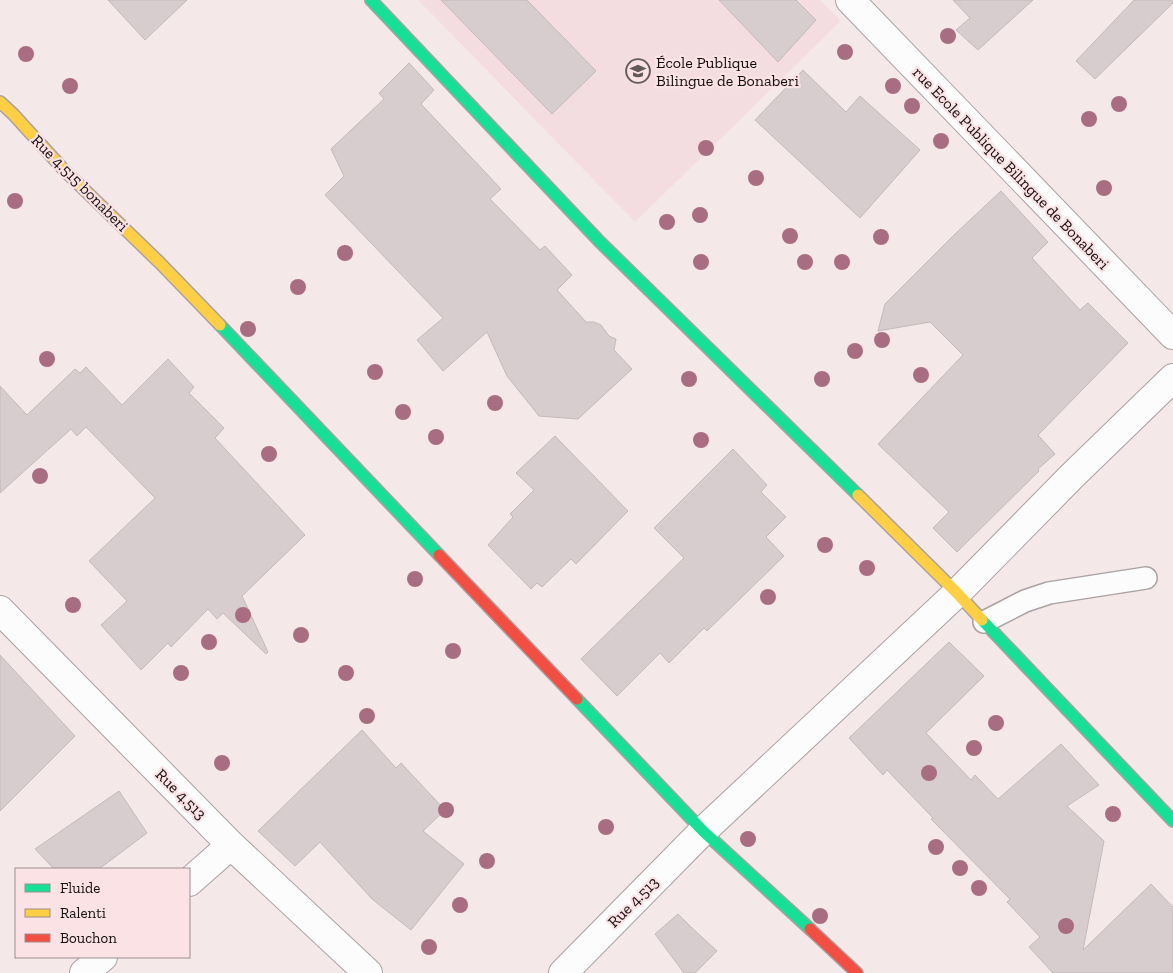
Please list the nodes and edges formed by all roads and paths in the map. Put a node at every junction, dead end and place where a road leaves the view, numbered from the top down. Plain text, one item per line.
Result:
1 (371, 0) edge
2 (850, 0) edge
3 (0, 102) edge
4 (1173, 335) edge
5 (1173, 378) edge
6 (1146, 578) dead end
7 (957, 593) junction
8 (0, 610) edge
9 (984, 622) junction
10 (1173, 822) edge
11 (703, 831) junction
12 (231, 845) junction
13 (190, 881) edge
14 (102, 958) edge
15 (84, 973) edge
16 (368, 973) edge
17 (563, 973) edge
18 (857, 973) edge

1 - 7 street
2 - 4 street, rue Ecole Publique Bilingue de Bonaberi
3 - 11 street, Rue 4.515 bonaberi
5 - 7 street, Rue 4.513
6 - 9 lane
7 - 9 street
7 - 11 street, Rue 4.513
8 - 12 street, Rue 4.513
9 - 10 street
11 - 17 street, Rue 4.513
11 - 18 street, Rue 4.515 bonaberi
12 - 13 street
12 - 16 street, Rue 4.513
14 - 15 street

